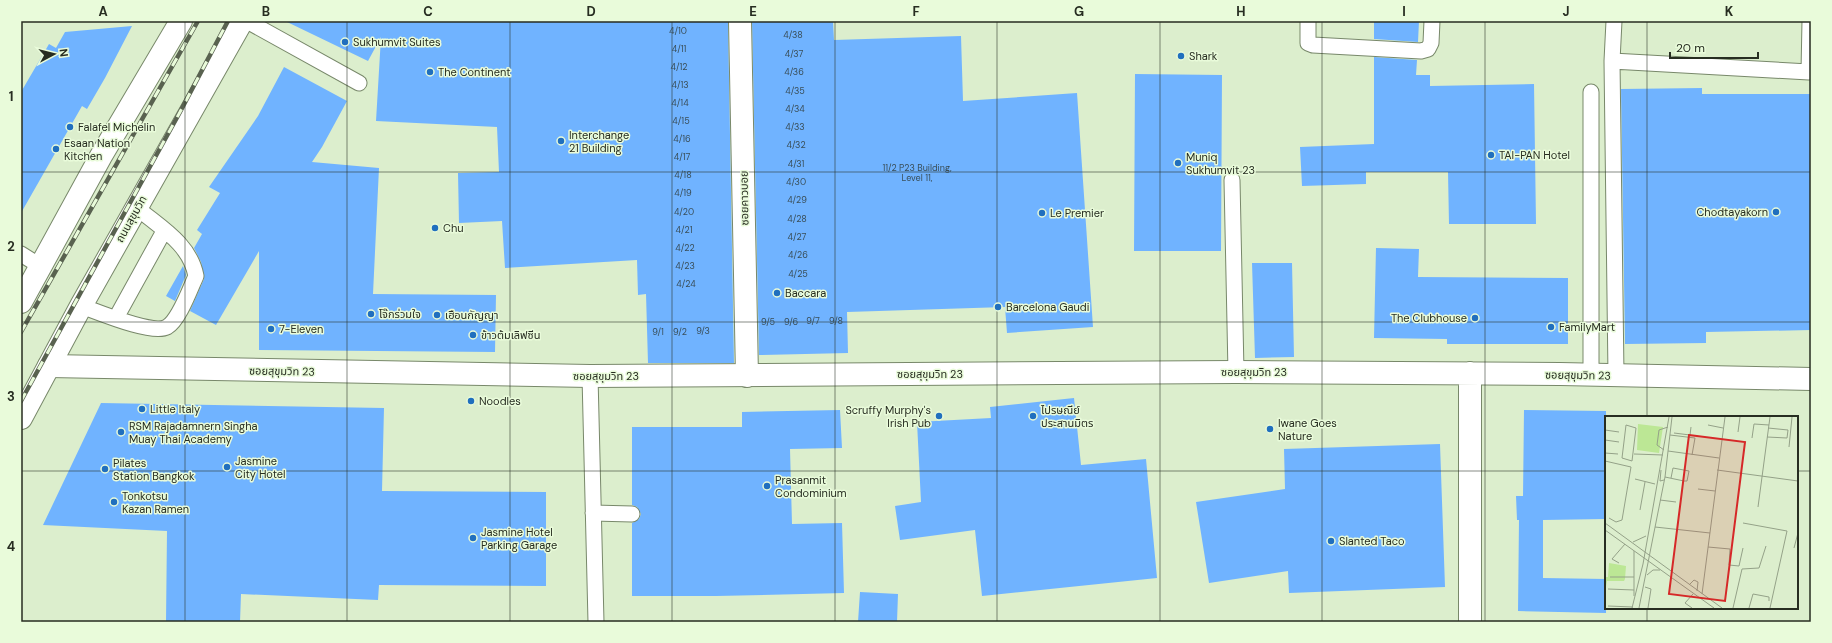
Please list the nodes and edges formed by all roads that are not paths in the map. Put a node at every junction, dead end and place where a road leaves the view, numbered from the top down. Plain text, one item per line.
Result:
1 (181, 21) edge
2 (242, 21) edge
3 (247, 21) edge
4 (740, 21) edge
5 (1308, 21) edge
6 (1432, 21) edge
7 (1614, 21) edge
8 (1810, 21) edge
9 (1612, 61) junction
10 (359, 83) dead end
11 (1591, 92) dead end
12 (1232, 180) dead end
13 (137, 208) junction
14 (164, 230) junction
15 (21, 254) edge
16 (40, 266) junction
17 (21, 302) edge
18 (82, 306) junction
19 (116, 318) junction
20 (49, 366) junction
21 (1236, 372) junction
22 (1470, 373) junction
23 (1591, 375) junction
24 (1616, 375) junction
25 (590, 376) junction
26 (747, 376) junction
27 (1811, 379) edge
28 (21, 418) edge
29 (593, 513) junction
30 (632, 514) dead end
31 (596, 622) edge
32 (1470, 622) edge

1 - 16 street
2 - 13 street, ถนนสุขุมวิท
3 - 10 lane
4 - 26 street, ซอยคาวบอย
5 - 6 lane
7 - 9 lane
8 - 9 lane
9 - 24 lane
11 - 23 lane
12 - 21 lane
13 - 14 lane
13 - 18 street, ถนนสุขุมวิท
14 - 19 lane
14 - 19 lane
15 - 16 lane
16 - 17 street
18 - 19 lane
18 - 20 street, ถนนสุขุมวิท
20 - 25 street, ซอยสุขุมวิท 23
20 - 28 street, ถนนสุขุมวิท
21 - 22 street, ซอยสุขุมวิท 23
21 - 26 street, ซอยสุขุมวิท 23
22 - 23 street, ซอยสุขุมวิท 23
22 - 32 street
23 - 24 street, ซอยสุขุมวิท 23
24 - 27 street, ซอยสุขุมวิท 23
25 - 26 street, ซอยสุขุมวิท 23
25 - 29 lane
29 - 30 lane
29 - 31 lane

